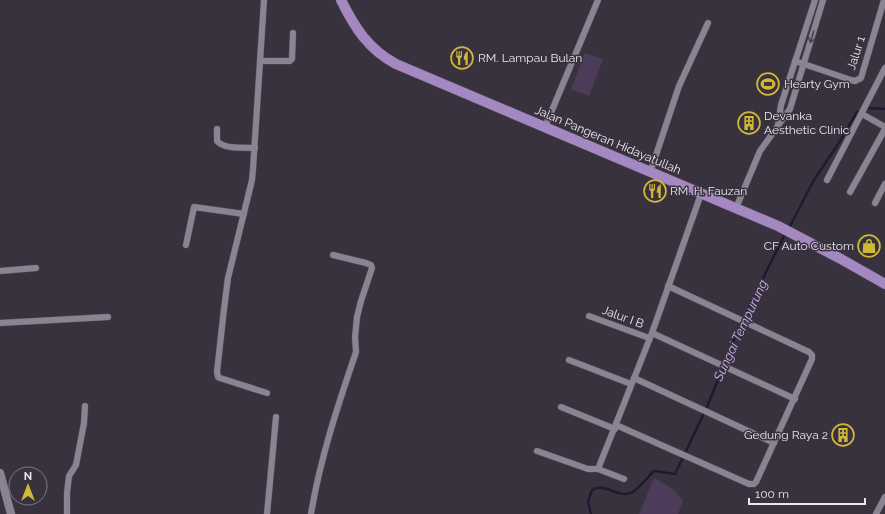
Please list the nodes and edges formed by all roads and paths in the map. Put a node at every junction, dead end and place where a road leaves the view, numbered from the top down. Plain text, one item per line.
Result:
1 (264, 0) edge
2 (598, 0) edge
3 (815, 0) edge
4 (823, 0) edge
5 (884, 0) edge
6 (342, 1) edge
7 (708, 23) dead end
8 (293, 33) dead end
9 (260, 61) junction
10 (795, 61) junction
11 (803, 64) junction
12 (885, 68) edge
13 (862, 114) junction
14 (545, 127) junction
15 (885, 128) edge
16 (217, 129) dead end
17 (777, 129) junction
18 (255, 148) junction
19 (650, 173) junction
20 (827, 180) dead end
21 (885, 184) edge
22 (850, 192) dead end
23 (701, 194) junction
24 (875, 203) dead end
25 (736, 208) junction
26 (244, 214) junction
27 (186, 245) dead end
28 (334, 255) dead end
29 (36, 268) dead end
30 (0, 271) edge
31 (885, 284) edge
32 (668, 286) junction
33 (588, 316) dead end
34 (108, 317) dead end
35 (0, 323) edge
36 (650, 335) junction
37 (569, 360) dead end
38 (632, 381) junction
39 (266, 393) dead end
40 (795, 399) junction
41 (85, 406) dead end
42 (561, 407) dead end
43 (276, 417) dead end
44 (616, 427) junction
45 (774, 443) junction
46 (537, 451) dead end
47 (598, 469) junction
48 (0, 473) edge
49 (624, 479) dead end
50 (885, 497) edge
51 (11, 514) edge
52 (66, 514) edge
53 (267, 514) edge
54 (311, 514) edge
55 (876, 514) edge

1 - 9 street
2 - 14 street
3 - 10 street
4 -> 11 street
5 - 11 street, Jalur 1
6 - 14 main road, Jalan Pangeran Hidayatullah
7 - 19 street
8 - 9 street
9 - 18 street
10 - 11 street, Jalur 1
10 - 17 street
11 - 17 street
12 - 13 street
13 - 15 street
13 - 20 street
14 - 19 main road, Jalan Pangeran Hidayatullah
15 - 22 street
16 - 18 street
17 - 25 street
18 - 26 street
19 - 23 main road, Jalan Pangeran Hidayatullah
21 - 24 street
23 - 25 main road, Jalan Pangeran Hidayatullah
23 - 32 street
25 - 31 main road, Jalan Pangeran Hidayatullah
26 - 27 street
26 - 39 street
28 - 54 street
29 - 30 street
32 - 36 street
32 - 40 street
33 - 36 street, Jalur I B
34 - 35 street
36 - 38 street
36 - 40 street, Jalur I B
37 - 38 street
38 - 44 street
38 - 45 street
40 - 45 street
41 - 52 street
42 - 44 street
43 - 53 street
44 - 45 street
44 - 47 street
46 - 47 street
47 - 49 street
48 - 51 street
50 - 55 street

